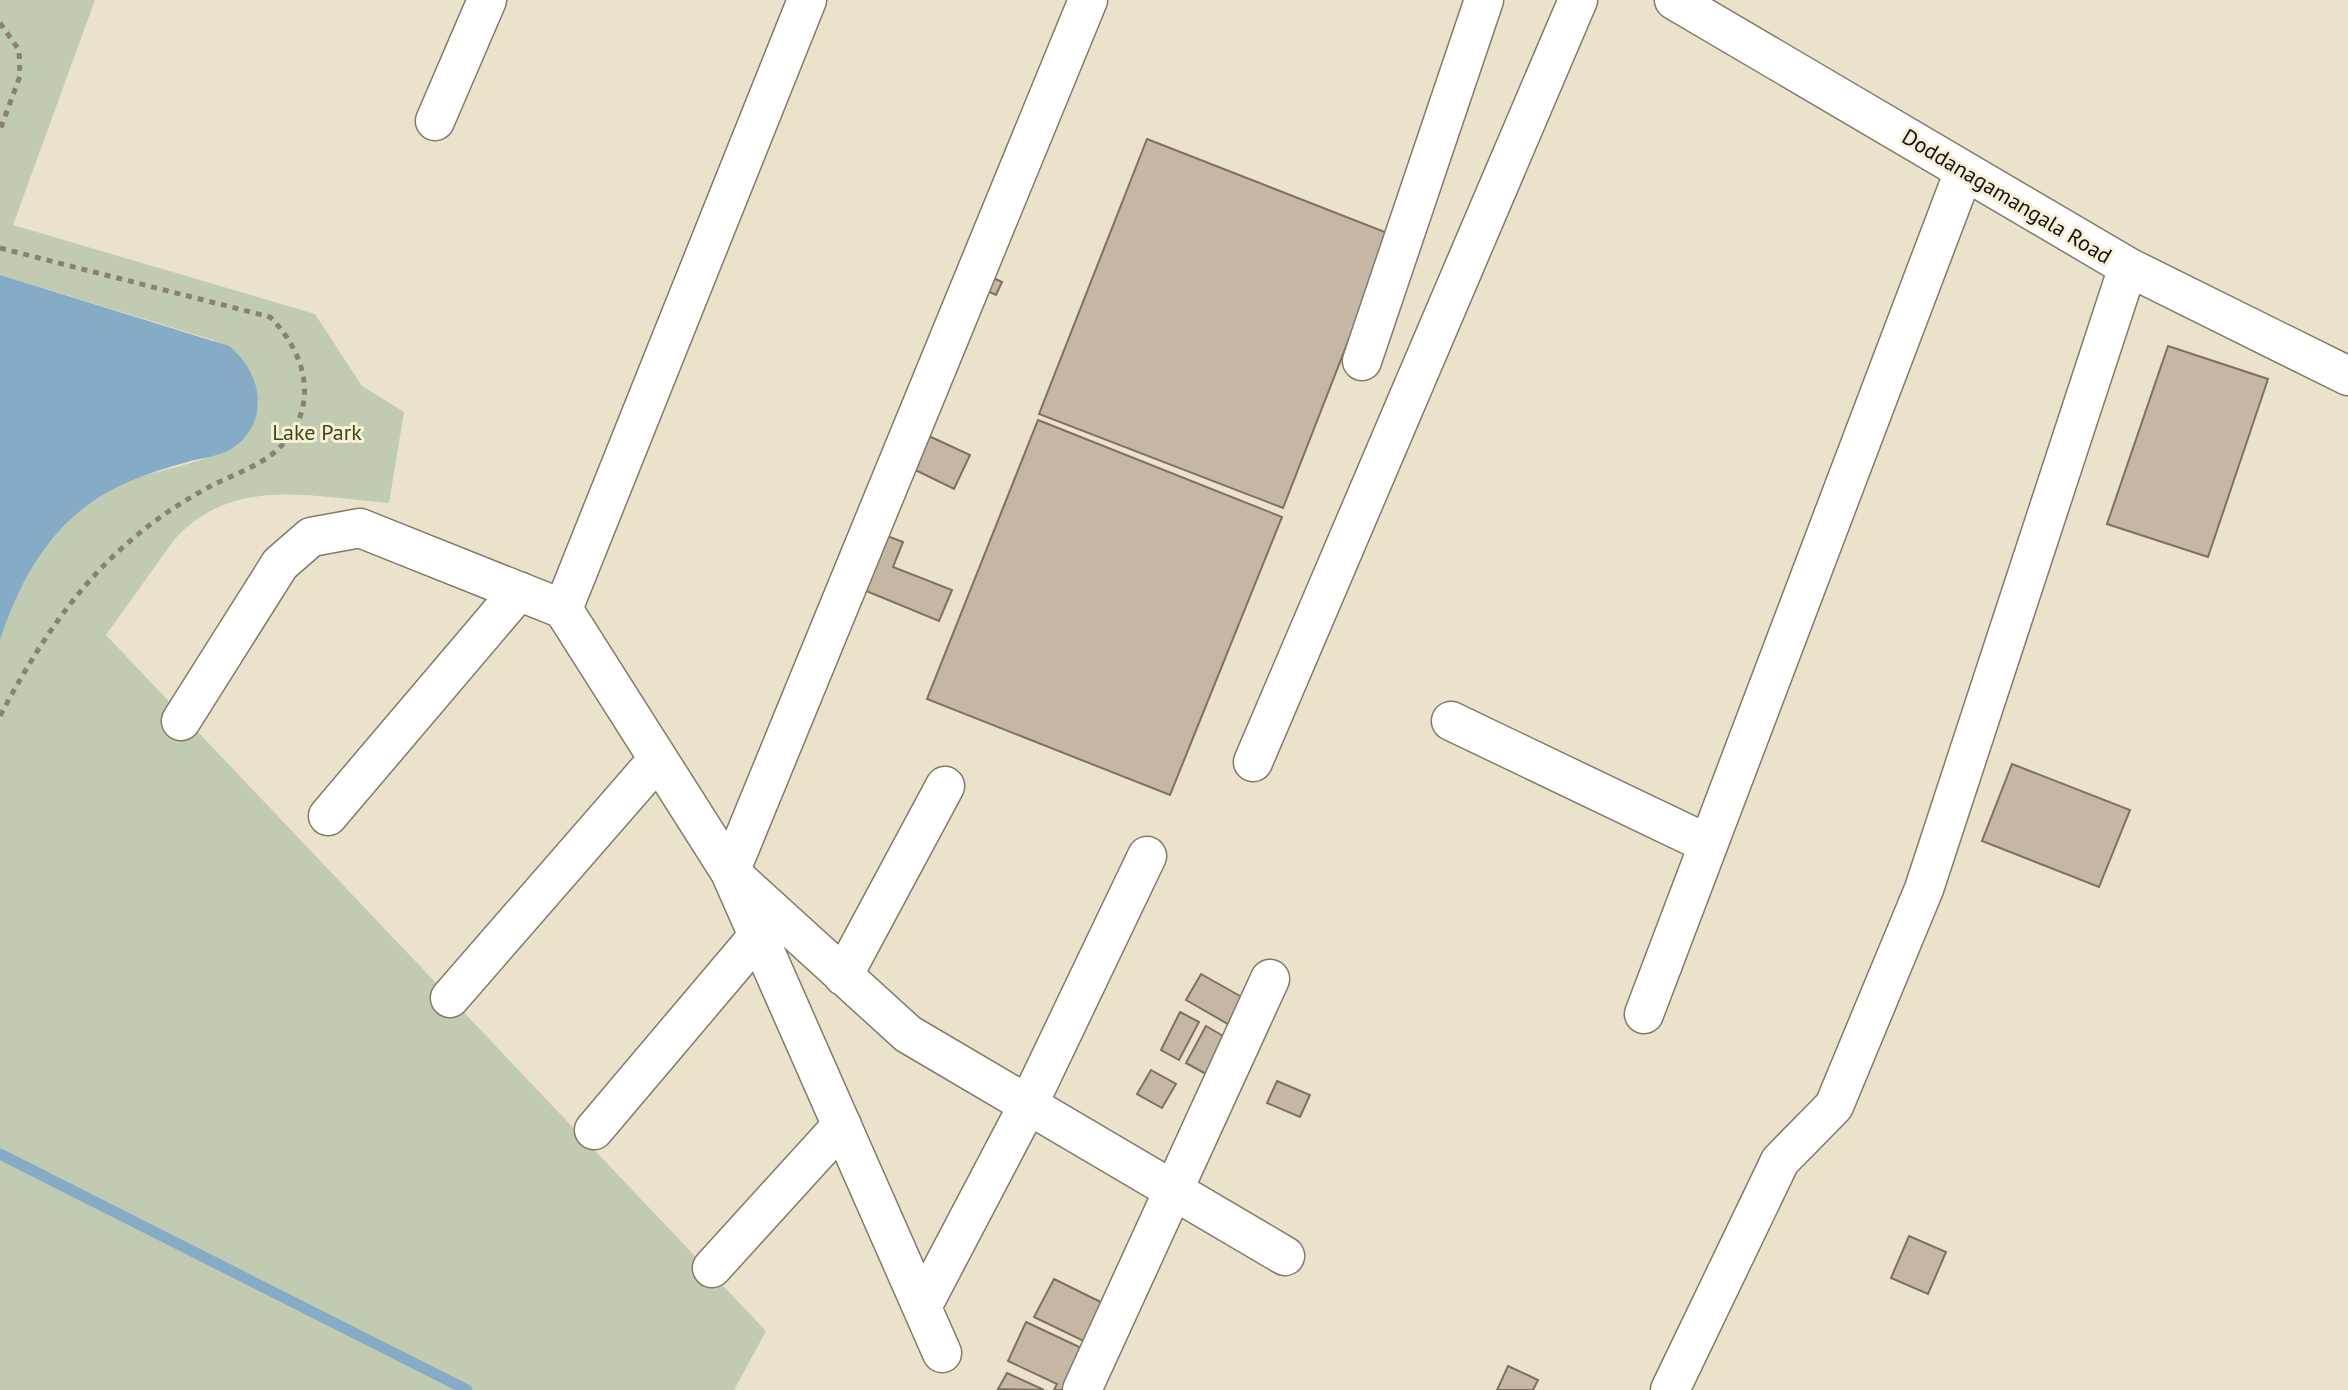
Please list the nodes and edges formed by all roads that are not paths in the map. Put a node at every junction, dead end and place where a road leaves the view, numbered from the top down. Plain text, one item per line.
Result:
1 (487, 0) edge
2 (807, 0) edge
3 (1088, 0) edge
4 (1484, 0) edge
5 (1578, 0) edge
6 (1674, 0) edge
7 (435, 121) dead end
8 (1964, 171) junction
9 (2128, 267) junction
10 (1362, 361) dead end
11 (2348, 376) edge
12 (519, 591) junction
13 (563, 609) junction
14 (181, 721) dead end
15 (1451, 721) dead end
16 (658, 759) junction
17 (1253, 762) dead end
18 (945, 786) dead end
19 (328, 816) dead end
20 (1708, 844) junction
21 (1147, 856) dead end
22 (730, 872) junction
23 (758, 936) junction
24 (843, 976) junction
25 (1270, 979) dead end
26 (450, 998) dead end
27 (1644, 1014) dead end
28 (1028, 1105) junction
29 (842, 1125) junction
30 (594, 1130) dead end
31 (1173, 1191) junction
32 (1285, 1256) dead end
33 (712, 1268) dead end
34 (922, 1307) junction
35 (942, 1353) dead end
36 (1082, 1390) edge
37 (1670, 1390) edge

1 - 7 street
2 - 13 street
3 - 22 street
4 - 10 street
5 - 17 street
6 - 8 street, Doddanagamangala Road
8 - 9 street, Doddanagamangala Road
8 - 20 street
9 - 11 street, Doddanagamangala Road
9 - 37 street
12 - 13 street
12 - 14 street
12 - 19 street
13 - 16 street
15 - 20 street
16 - 22 street
16 - 26 street
18 - 24 street
20 - 27 street
21 - 28 street
22 - 23 street
22 - 24 street
23 - 29 street
23 - 30 street
24 - 28 street
25 - 31 street
28 - 31 street
28 - 34 street
29 - 33 street
29 - 34 street
31 - 32 street
31 - 36 street
34 - 35 street

